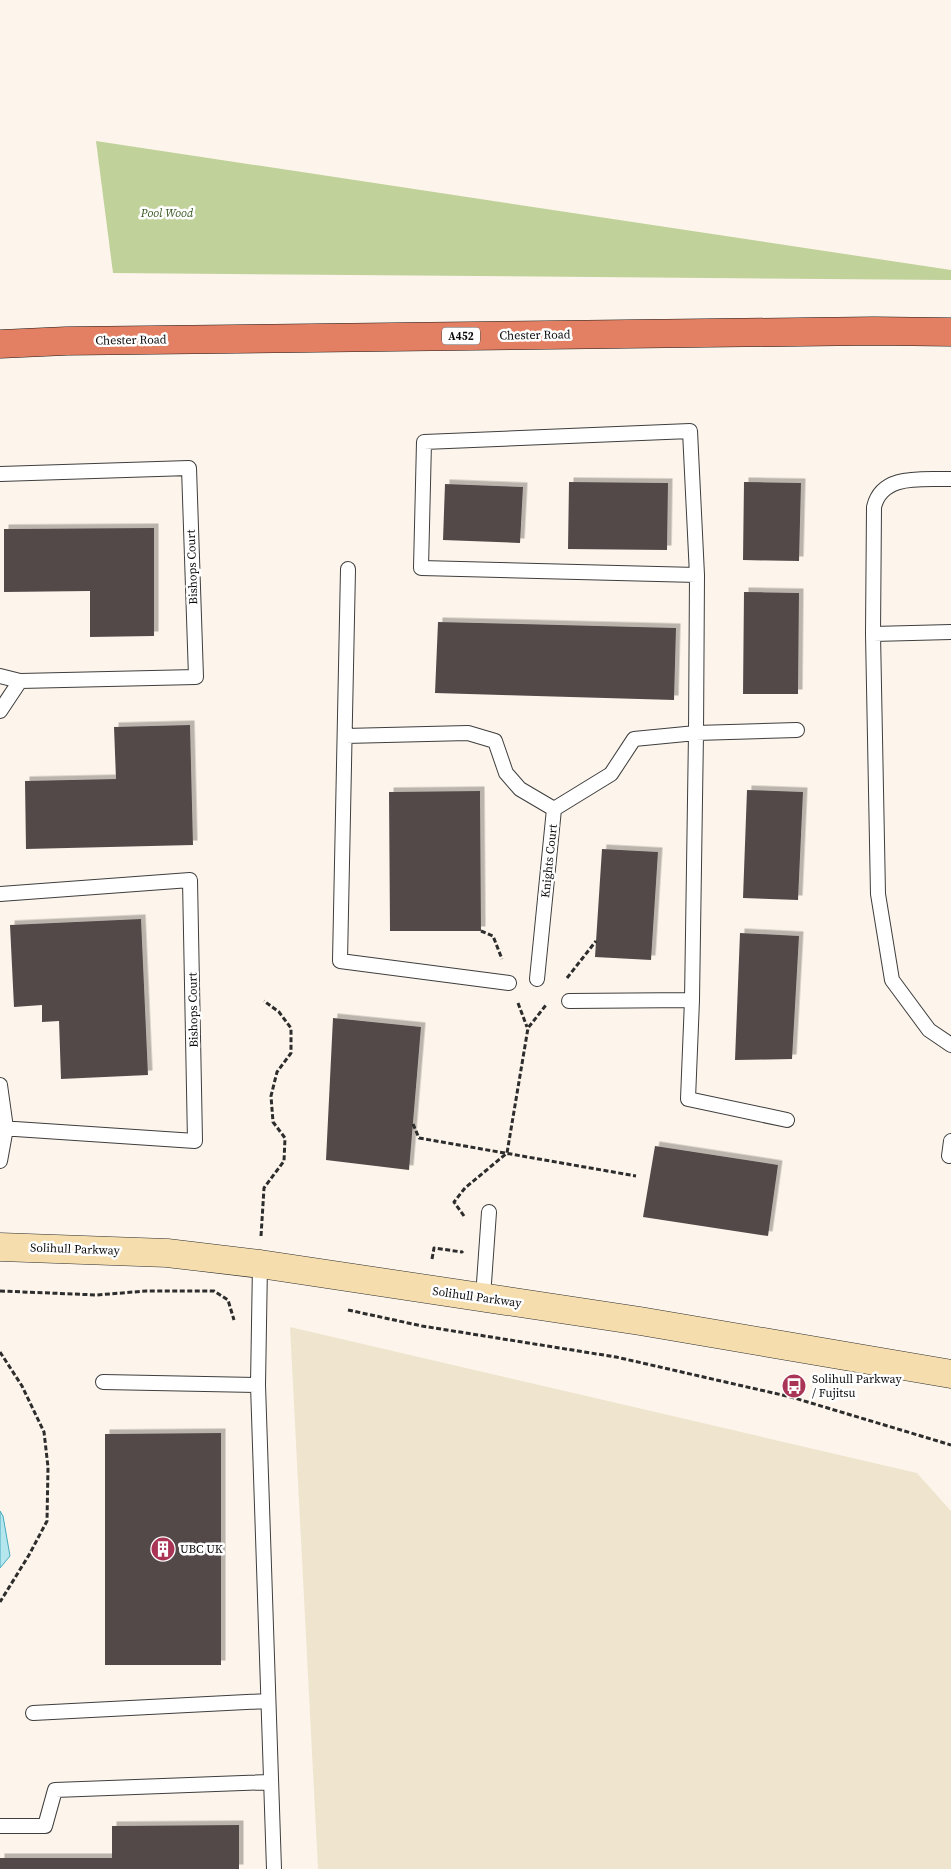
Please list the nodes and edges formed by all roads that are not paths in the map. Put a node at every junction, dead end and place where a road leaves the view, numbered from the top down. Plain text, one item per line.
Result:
1 (951, 332) edge
2 (0, 344) edge
3 (0, 474) edge
4 (951, 479) edge
5 (348, 569) dead end
6 (697, 576) junction
7 (951, 632) edge
8 (873, 634) junction
9 (0, 676) edge
10 (20, 681) junction
11 (0, 711) edge
12 (797, 730) dead end
13 (696, 733) junction
14 (345, 736) junction
15 (554, 809) junction
16 (0, 894) edge
17 (537, 979) dead end
18 (509, 983) dead end
19 (692, 1000) junction
20 (569, 1001) dead end
21 (951, 1045) edge
22 (0, 1085) edge
23 (787, 1120) dead end
24 (3, 1128) edge
25 (951, 1141) edge
26 (950, 1156) dead end
27 (0, 1161) edge
28 (489, 1212) dead end
29 (0, 1247) edge
30 (260, 1264) junction
31 (483, 1297) junction
32 (951, 1374) edge
33 (103, 1382) dead end
34 (258, 1385) junction
35 (268, 1701) junction
36 (33, 1713) dead end
37 (271, 1782) junction
38 (0, 1826) edge
39 (274, 1869) edge

1 - 2 highway, Chester Road / A452
3 - 10 lane, Bishops Court
4 - 8 lane
5 - 14 lane
6 - 6 lane
6 - 13 lane
7 - 8 lane
8 - 21 lane
9 - 10 lane, Bishops Court
10 - 11 lane
12 - 13 lane
13 - 15 lane
13 - 19 lane
14 - 15 lane, Knights Court
14 - 18 lane
15 - 17 lane, Knights Court
16 - 24 lane, Bishops Court
19 - 20 lane
19 - 23 lane
22 - 24 lane
24 - 27 lane
25 - 26 lane
28 - 31 lane
29 - 30 street, Solihull Parkway
30 - 31 street, Solihull Parkway
30 - 34 lane
31 - 32 street, Solihull Parkway
33 - 34 lane
34 - 35 lane
35 - 36 lane
35 - 37 lane
37 - 38 lane
37 - 39 lane

